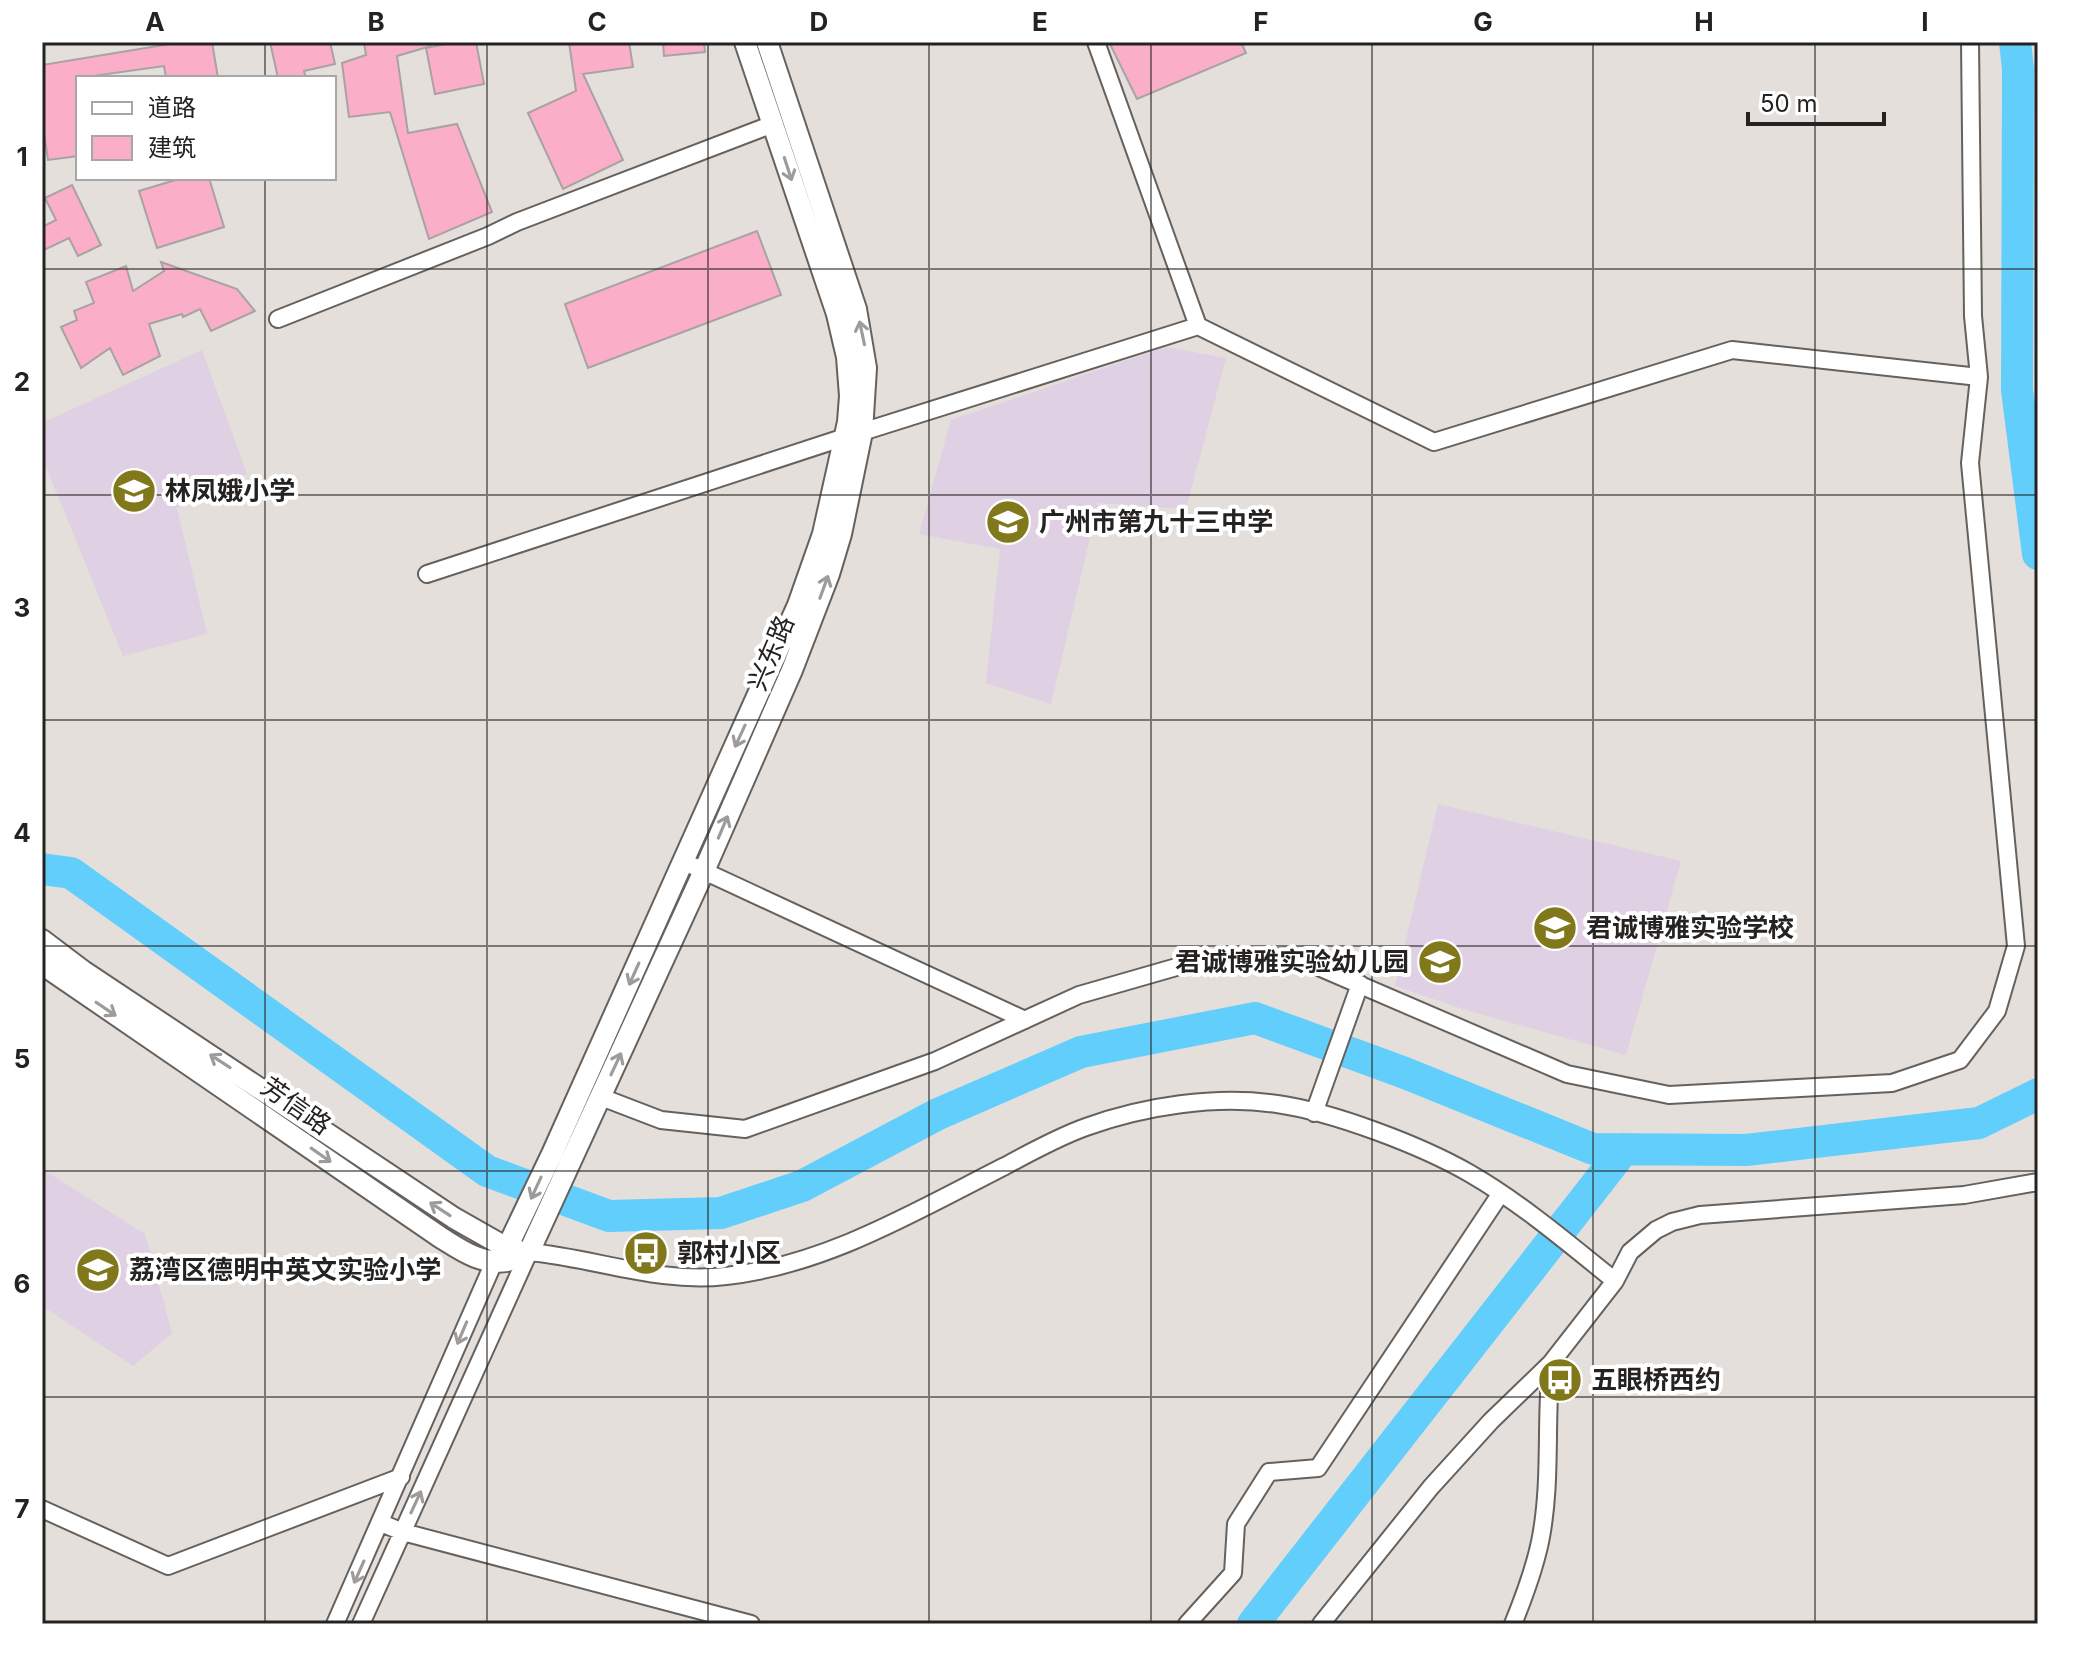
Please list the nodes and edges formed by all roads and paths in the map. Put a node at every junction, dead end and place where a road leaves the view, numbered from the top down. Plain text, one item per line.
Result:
1 (745, 42) edge
2 (767, 42) edge
3 (1096, 42) edge
4 (1970, 42) edge
5 (773, 124) junction
6 (278, 319) dead end
7 (1198, 326) junction
8 (1979, 377) junction
9 (854, 434) junction
10 (427, 574) dead end
11 (684, 862) junction
12 (704, 871) junction
13 (42, 940) edge
14 (42, 964) edge
15 (1360, 984) junction
16 (1025, 1020) junction
17 (601, 1097) junction
18 (1314, 1113) junction
19 (562, 1157) junction
20 (2038, 1182) edge
21 (1501, 1193) junction
22 (529, 1252) junction
23 (501, 1255) junction
24 (1615, 1281) junction
25 (1551, 1363) junction
26 (401, 1477) junction
27 (42, 1509) edge
28 (381, 1523) junction
29 (403, 1532) junction
30 (335, 1624) edge
31 (361, 1624) edge
32 (751, 1624) edge
33 (1187, 1624) edge
34 (1321, 1624) edge
35 (1513, 1624) edge

1 - 5 street, 兴东路
9 -> 2 street, 兴东路
3 - 7 street
4 - 8 street
5 - 6 street
5 -> 9 street, 兴东路
7 - 8 street
7 - 9 street
8 - 15 street
9 - 10 street
9 -> 11 street, 兴东路
12 -> 9 street, 兴东路
11 - 12 street
11 -> 19 street, 兴东路
12 - 16 street
17 -> 12 street, 兴东路
23 -> 13 street, 芳信路
14 -> 23 street, 芳信路
15 - 16 street
15 - 18 street
16 - 17 street
17 - 19 street, 兴东路
18 - 21 street
18 - 22 street
19 - 22 street, 兴东路
19 -> 23 street, 兴东路
20 - 24 street
21 - 24 street
21 - 33 street
22 - 23 street
29 -> 22 street
23 -> 26 street
24 - 25 street
25 - 34 street
25 - 35 street
26 - 27 street
26 - 28 street
28 - 29 street
28 -> 30 street
29 - 31 street
29 - 32 street

